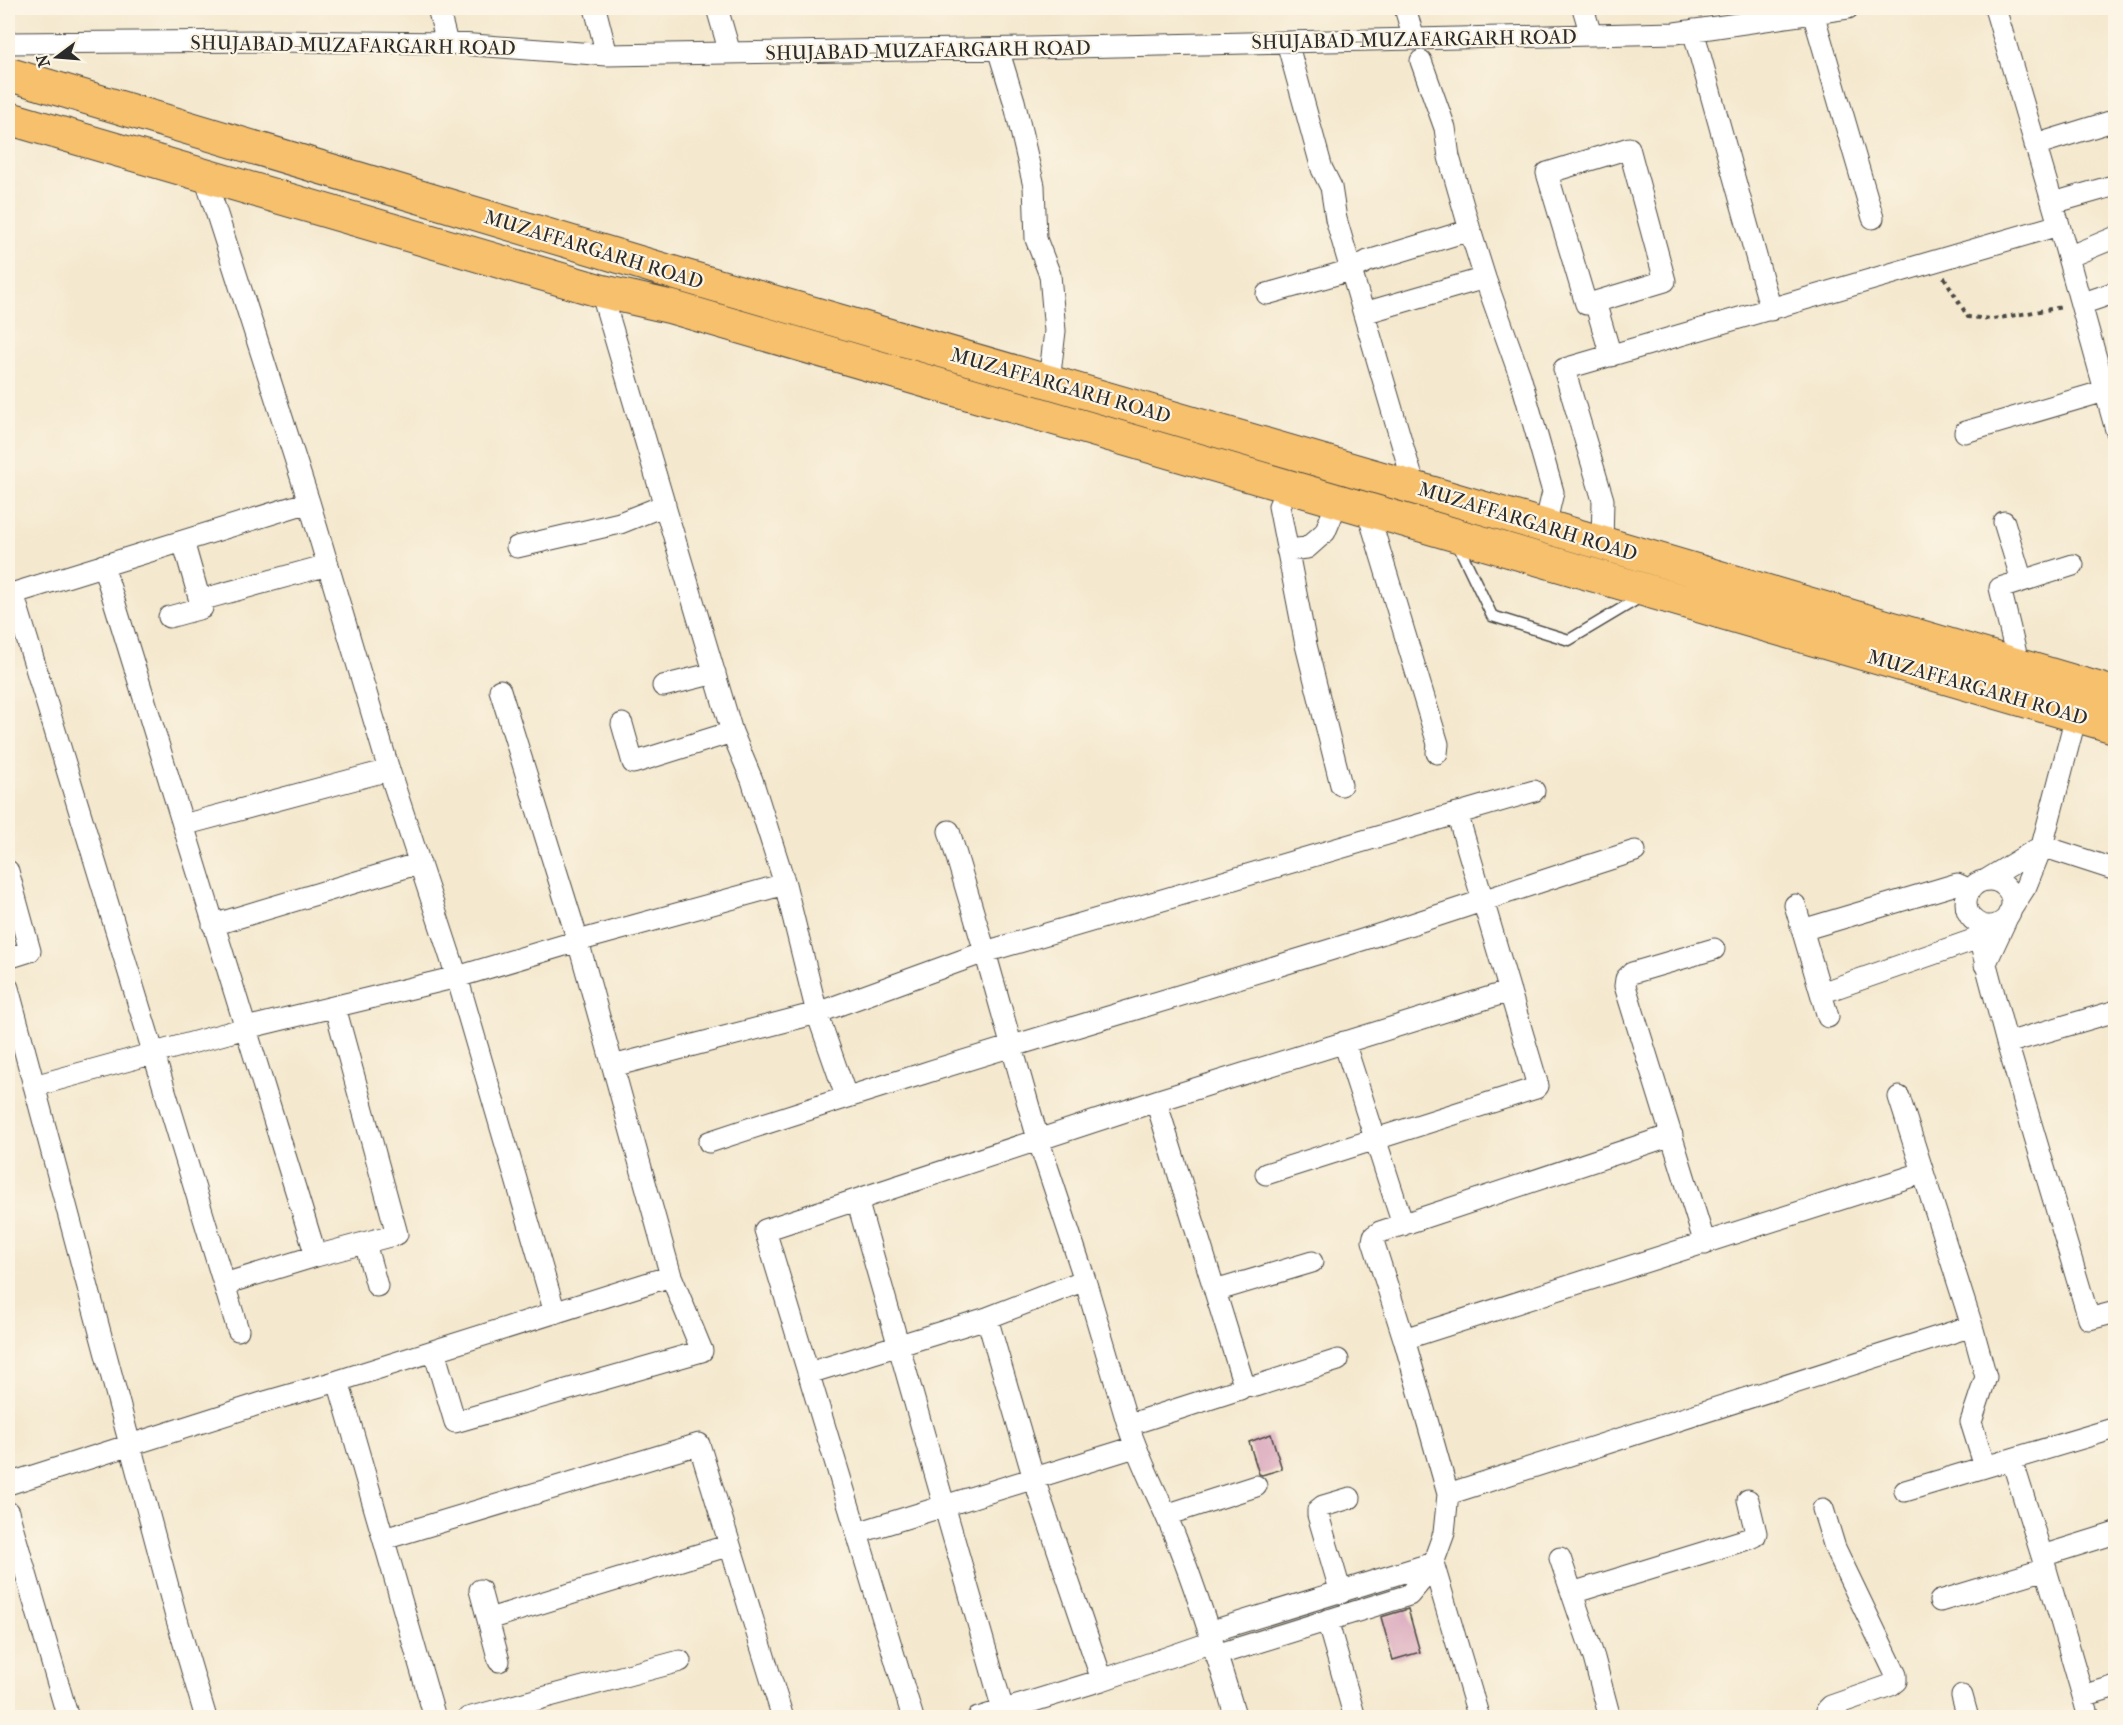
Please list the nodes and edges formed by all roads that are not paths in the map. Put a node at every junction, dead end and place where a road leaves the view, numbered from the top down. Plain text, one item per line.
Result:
1 (438, 8) edge
2 (595, 8) edge
3 (717, 8) edge
4 (1406, 8) edge
5 (1583, 8) edge
6 (1848, 8) edge
7 (1995, 8) edge
8 (1813, 13) junction
9 (1693, 30) junction
10 (1591, 35) junction
11 (1414, 39) junction
12 (1287, 42) junction
13 (8, 43) edge
14 (447, 43) junction
15 (998, 49) junction
16 (730, 53) junction
17 (607, 55) junction
18 (1421, 61) dead end
19 (8, 74) edge
20 (8, 118) edge
21 (2115, 120) edge
22 (2035, 146) junction
23 (204, 174) junction
24 (2115, 185) edge
25 (2052, 203) junction
26 (1873, 218) dead end
27 (2059, 225) junction
28 (1470, 230) junction
29 (2115, 237) edge
30 (2068, 257) junction
31 (1351, 270) junction
32 (1485, 278) junction
33 (601, 291) junction
34 (2115, 292) edge
35 (1267, 294) dead end
36 (1595, 302) junction
37 (2081, 304) junction
38 (1771, 310) junction
39 (1364, 314) junction
40 (1611, 356) junction
41 (1049, 382) junction
42 (2105, 391) junction
43 (2115, 430) edge
44 (1965, 432) dead end
45 (1288, 486) junction
46 (1416, 488) junction
47 (309, 502) junction
48 (665, 505) junction
49 (1352, 505) junction
50 (2004, 522) dead end
51 (1545, 526) junction
52 (1453, 534) junction
53 (183, 541) junction
54 (1602, 543) junction
55 (517, 547) dead end
56 (1287, 550) junction
57 (103, 565) junction
58 (328, 565) junction
59 (2073, 565) dead end
60 (2022, 581) junction
61 (1649, 592) junction
62 (10, 594) edge
63 (200, 600) junction
64 (169, 617) dead end
65 (2019, 666) junction
66 (715, 673) junction
67 (663, 686) dead end
68 (500, 690) dead end
69 (2115, 694) edge
70 (2076, 716) junction
71 (622, 724) dead end
72 (2115, 728) edge
73 (732, 732) junction
74 (1437, 753) dead end
75 (389, 770) junction
76 (1341, 785) dead end
77 (1534, 791) dead end
78 (1457, 813) junction
79 (183, 825) junction
80 (949, 831) dead end
81 (2042, 846) junction
82 (1635, 851) dead end
83 (420, 863) junction
84 (2115, 870) edge
85 (8, 871) edge
86 (785, 884) junction
87 (1978, 885) junction
88 (1482, 900) junction
89 (1795, 905) dead end
90 (2010, 911) junction
91 (213, 925) junction
92 (1976, 929) junction
93 (1802, 930) junction
94 (578, 942) junction
95 (1714, 949) dead end
96 (985, 952) junction
97 (8, 958) edge
98 (1985, 965) junction
99 (457, 977) junction
100 (8, 988) edge
101 (1510, 991) junction
102 (1821, 993) junction
103 (335, 1007) junction
104 (2115, 1011) edge
105 (817, 1013) junction
106 (1828, 1017) dead end
107 (246, 1028) junction
108 (1344, 1042) junction
109 (2007, 1043) junction
110 (1013, 1044) junction
111 (153, 1053) junction
112 (614, 1066) junction
113 (34, 1086) junction
114 (846, 1096) junction
115 (1899, 1097) dead end
116 (1156, 1101) junction
117 (1672, 1135) junction
118 (1038, 1139) junction
119 (1376, 1139) junction
120 (709, 1142) dead end
121 (1922, 1173) junction
122 (1266, 1174) dead end
123 (857, 1200) junction
124 (1403, 1225) junction
125 (365, 1243) junction
126 (1705, 1244) junction
127 (316, 1256) junction
128 (1312, 1262) dead end
129 (671, 1276) junction
130 (1084, 1280) junction
131 (224, 1284) junction
132 (377, 1286) dead end
133 (1215, 1291) junction
134 (2115, 1312) edge
135 (555, 1313) junction
136 (987, 1318) junction
137 (1972, 1326) junction
138 (238, 1330) dead end
139 (1404, 1339) junction
140 (897, 1346) junction
141 (434, 1351) junction
142 (1338, 1360) dead end
143 (809, 1373) junction
144 (338, 1381) junction
145 (1244, 1384) junction
146 (1128, 1425) junction
147 (2115, 1428) edge
148 (130, 1445) junction
149 (1135, 1448) junction
150 (2012, 1461) junction
151 (1985, 1467) junction
152 (1034, 1479) junction
153 (8, 1484) edge
154 (1256, 1486) dead end
155 (1905, 1491) dead end
156 (1448, 1494) junction
157 (1350, 1498) dead end
158 (1748, 1500) dead end
159 (946, 1507) junction
160 (1823, 1509) dead end
161 (8, 1512) edge
162 (1166, 1515) junction
163 (857, 1533) junction
164 (2115, 1533) edge
165 (384, 1539) junction
166 (730, 1545) junction
167 (1560, 1558) dead end
168 (2044, 1562) junction
169 (1433, 1563) junction
170 (480, 1590) dead end
171 (1341, 1593) junction
172 (1572, 1593) junction
173 (1940, 1600) dead end
174 (489, 1619) junction
175 (1327, 1620) junction
176 (1212, 1643) junction
177 (680, 1660) dead end
178 (499, 1661) dead end
179 (1102, 1680) junction
180 (2115, 1686) edge
181 (1962, 1696) dead end
182 (2083, 1696) junction
183 (538, 1709) edge
184 (1003, 1710) junction
185 (1234, 1717) edge
186 (68, 1718) edge
187 (206, 1718) edge
188 (435, 1718) edge
189 (468, 1718) edge
190 (783, 1718) edge
191 (913, 1718) edge
192 (978, 1718) edge
193 (1355, 1718) edge
194 (1479, 1718) edge
195 (1610, 1718) edge
196 (1827, 1718) edge
197 (1968, 1718) edge
198 (2089, 1718) edge

1 - 14 street
2 - 17 street
3 - 16 street
4 - 11 street
5 - 10 street
6 - 8 street, SHUJABAD-MUZAFARGARH ROAD
7 - 22 street
8 - 9 street, SHUJABAD-MUZAFARGARH ROAD
8 - 26 street
9 - 10 street, SHUJABAD-MUZAFARGARH ROAD
9 - 38 street
10 - 11 street, SHUJABAD-MUZAFARGARH ROAD
11 - 12 street, SHUJABAD-MUZAFARGARH ROAD
12 - 15 street, SHUJABAD-MUZAFARGARH ROAD
12 - 31 street
13 - 14 street, SHUJABAD-MUZAFARGARH ROAD
14 - 17 street, SHUJABAD-MUZAFARGARH ROAD
15 - 16 street, SHUJABAD-MUZAFARGARH ROAD
15 - 41 street
16 - 17 street, SHUJABAD-MUZAFARGARH ROAD
18 - 28 street
19 - 41 main road, MUZAFFARGARH ROAD
20 - 23 main road, MUZAFFARGARH ROAD
21 - 22 street
22 - 25 street
23 - 33 main road, MUZAFFARGARH ROAD
23 - 47 street
24 - 25 street
25 - 27 street
27 - 30 street
27 - 38 street
28 - 31 street
28 - 32 street
29 - 30 street
30 - 37 street
31 - 35 street
31 - 39 street
32 - 39 street
32 - 51 street
33 - 45 main road, MUZAFFARGARH ROAD
33 - 48 street
34 - 37 street
36 - 36 street
36 - 40 street
37 - 42 street
38 - 40 street
39 - 46 street
40 - 54 street
41 - 46 main road, MUZAFFARGARH ROAD
42 - 43 street
42 - 44 street
45 - 49 main road, MUZAFFARGARH ROAD
45 - 56 street
46 - 51 main road, MUZAFFARGARH ROAD
47 - 53 street
47 - 58 street
48 - 55 street
48 - 66 street
49 - 52 main road, MUZAFFARGARH ROAD
49 - 56 street
49 - 74 street
50 - 60 street
51 - 54 main road, MUZAFFARGARH ROAD
52 - 61 main road, MUZAFFARGARH ROAD
52 - 61 lane
53 - 57 street
53 - 63 street
54 - 65 main road, MUZAFFARGARH ROAD
56 - 76 street
57 - 62 street
57 - 79 street
58 - 63 street
58 - 75 street
59 - 60 street
60 - 65 street
61 - 70 main road, MUZAFFARGARH ROAD
62 - 111 street
63 - 64 street
65 - 69 main road, MUZAFFARGARH ROAD
66 - 67 street
66 - 73 street
68 - 94 street
70 - 72 main road, MUZAFFARGARH ROAD
70 - 81 street
71 - 73 street
73 - 86 street
75 - 79 street
75 - 83 street
77 - 78 street
78 - 88 street
78 - 96 street
79 - 91 street
80 - 96 street
81 - 84 street
81 - 87 street
81 - 90 street
82 - 88 street
83 - 91 street
83 - 99 street
85 - 97 street
86 - 94 street
86 - 105 street
87 - 90 street
87 - 92 street
87 - 93 street
88 - 101 street
88 - 110 street
89 - 93 street
90 - 92 street
90 - 98 street
91 - 107 street
92 - 98 street
92 - 102 street
93 - 102 street
94 - 99 street
94 - 112 street
95 - 117 street
96 - 105 street
96 - 110 street
98 - 109 street
99 - 103 street
99 - 135 street
100 - 113 street
101 - 108 street
101 - 119 street
102 - 106 street
103 - 107 street
103 - 125 street
104 - 109 street
105 - 112 street
105 - 114 street
107 - 111 street
107 - 127 street
108 - 116 street
108 - 119 street
109 - 134 street
110 - 114 street
110 - 118 street
111 - 113 street
111 - 131 street
112 - 129 street
113 - 148 street
114 - 120 street
115 - 121 street
116 - 118 street
116 - 133 street
117 - 124 street
117 - 126 street
118 - 123 street
118 - 130 street
119 - 122 street
119 - 124 street
121 - 126 street
121 - 137 street
123 - 140 street
123 - 143 street
124 - 139 street
125 - 127 street
125 - 132 street
126 - 139 street
127 - 131 street
128 - 133 street
129 - 135 street
129 - 141 street
130 - 136 street
130 - 146 street
131 - 138 street
133 - 145 street
135 - 141 street
136 - 140 street
136 - 152 street
137 - 151 street
137 - 156 street
139 - 156 street
140 - 143 street
140 - 159 street
141 - 144 street
142 - 145 street
143 - 163 street
144 - 148 street
144 - 165 street
145 - 146 street
146 - 149 street
147 - 150 street
148 - 153 street
148 - 187 street
149 - 152 street
149 - 162 street
150 - 151 street
150 - 168 street
151 - 155 street
152 - 159 street
152 - 179 street
154 - 162 street
156 - 169 street
157 - 171 street
158 - 172 street
159 - 163 street
159 - 184 street
160 - 196 street
161 - 186 street
162 - 176 street
163 - 191 street
164 - 168 street
165 - 166 street
165 - 188 street
166 - 174 street
166 - 190 street
167 - 172 street
168 - 173 street
168 - 182 street
169 - 171 street
169 - 175 street
169 - 194 street
170 - 174 street
171 - 176 street
172 - 195 street
174 - 178 street
175 - 176 street
175 - 193 street
176 - 179 street
176 - 185 street
177 - 183 street
179 - 184 street
180 - 182 street
181 - 197 street
182 - 198 street
183 - 189 street
184 - 192 street

